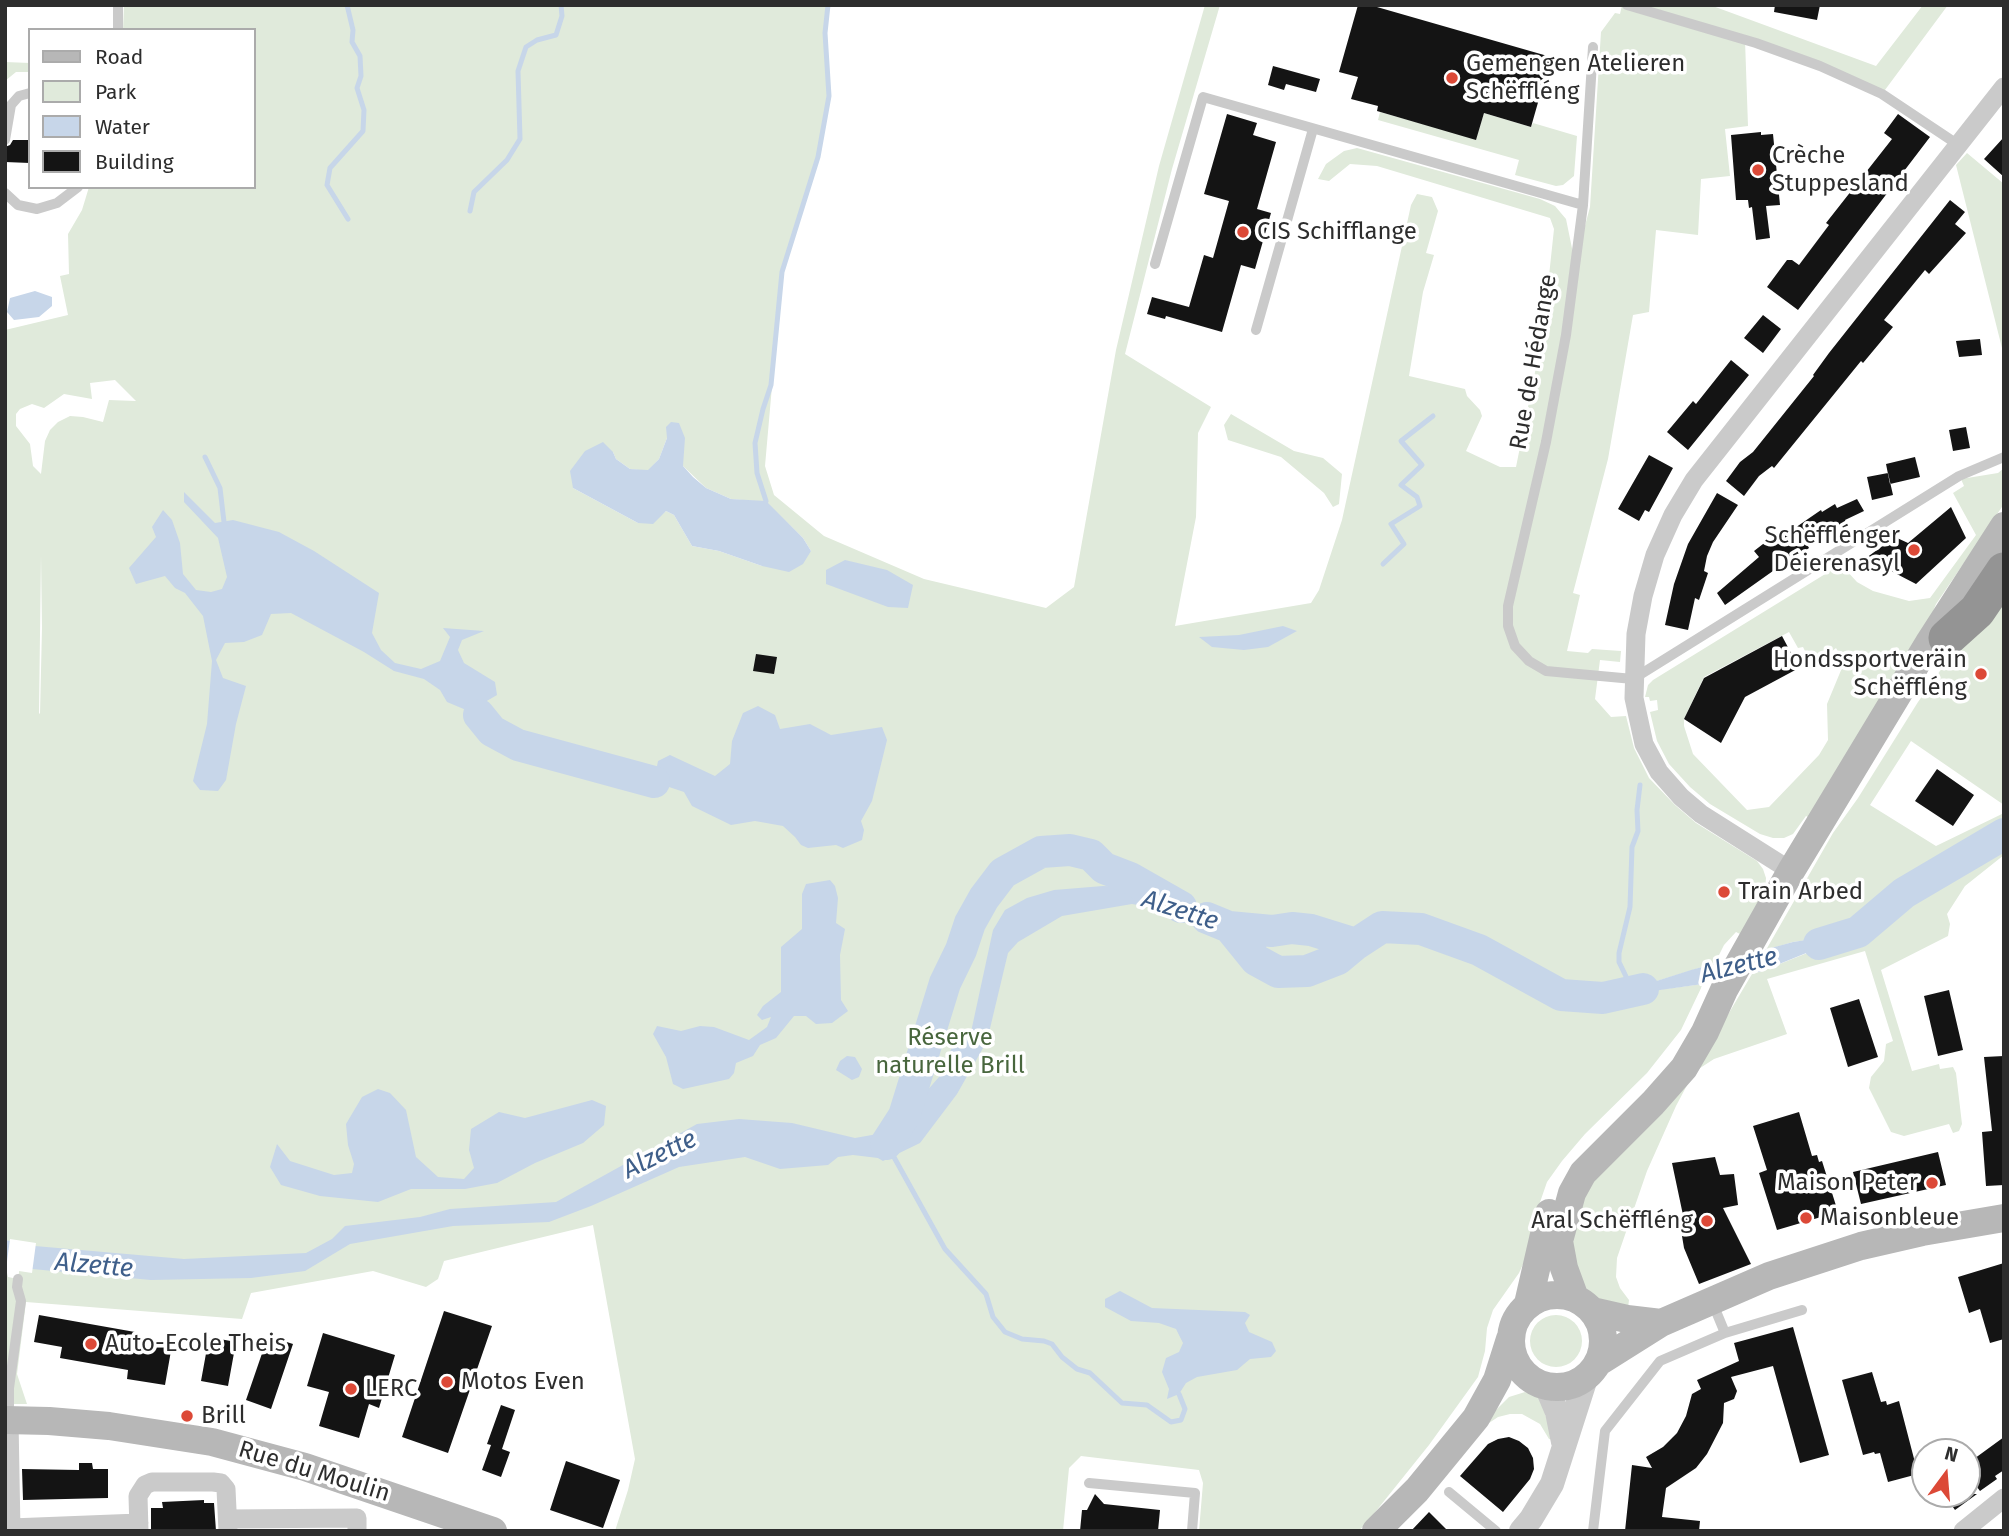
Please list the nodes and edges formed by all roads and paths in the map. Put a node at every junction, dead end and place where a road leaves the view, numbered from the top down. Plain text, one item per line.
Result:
1 (118, 5) edge
2 (1627, 5) edge
3 (118, 28) edge
4 (1592, 47) dead end
5 (2004, 87) edge
6 (28, 94) edge
7 (1313, 129) junction
8 (5, 140) edge
9 (1958, 144) junction
10 (75, 189) edge
11 (5, 193) edge
12 (1583, 205) junction
13 (1155, 264) dead end
14 (1256, 330) dead end
15 (2004, 457) edge
16 (2004, 526) edge
17 (2004, 556) edge
18 (2004, 571) edge
19 (1947, 638) junction
20 (1633, 679) junction
21 (1850, 775) junction
22 (1790, 871) junction
23 (1724, 989) junction
24 (2004, 1219) edge
25 (18, 1279) dead end
26 (1711, 1300) junction
27 (1528, 1304) junction
28 (1584, 1304) junction
29 (1802, 1310) dead end
30 (1661, 1323) junction
31 (1725, 1333) junction
32 (1510, 1339) junction
33 (1592, 1370) junction
34 (1540, 1384) junction
35 (1476, 1418) junction
36 (7, 1420) edge
37 (1563, 1445) junction
38 (1089, 1483) dead end
39 (1449, 1492) dead end
40 (2004, 1499) edge
41 (228, 1525) edge
42 (139, 1527) edge
43 (1531, 1527) edge
44 (11, 1529) edge
45 (357, 1531) edge
46 (493, 1531) edge
47 (1192, 1531) edge
48 (1376, 1531) edge
49 (1496, 1531) edge
50 (1593, 1531) edge
51 (1963, 1531) edge

1 - 3 lane
2 - 9 lane
4 - 12 lane, Rue de Hédange
5 - 9 street
6 - 8 lane
7 - 12 lane
7 - 13 lane
7 - 14 lane
9 - 20 street
10 - 11 lane
12 - 20 lane, Rue de Hédange
15 - 20 lane
16 - 21 main road
17 - 19 main road
18 - 19 highway
19 - 21 main road
20 - 22 street
21 - 22 main road
22 - 23 main road
23 - 27 main road
23 - 28 main road
24 - 26 main road
25 - 36 lane
26 - 30 main road
26 - 31 lane
27 - 28 main road
27 - 32 main road
28 - 30 main road
28 - 33 main road
29 - 31 lane
30 - 33 main road
31 - 50 lane
32 - 34 main road
32 - 35 main road
33 - 34 main road
33 - 37 street
34 - 35 main road
34 - 37 street
35 - 48 main road
36 - 44 street
36 - 46 main road, Rue du Moulin
37 - 43 street
38 - 47 lane
39 - 49 lane
40 - 51 street
41 - 42 street
41 - 45 street
42 - 44 street

